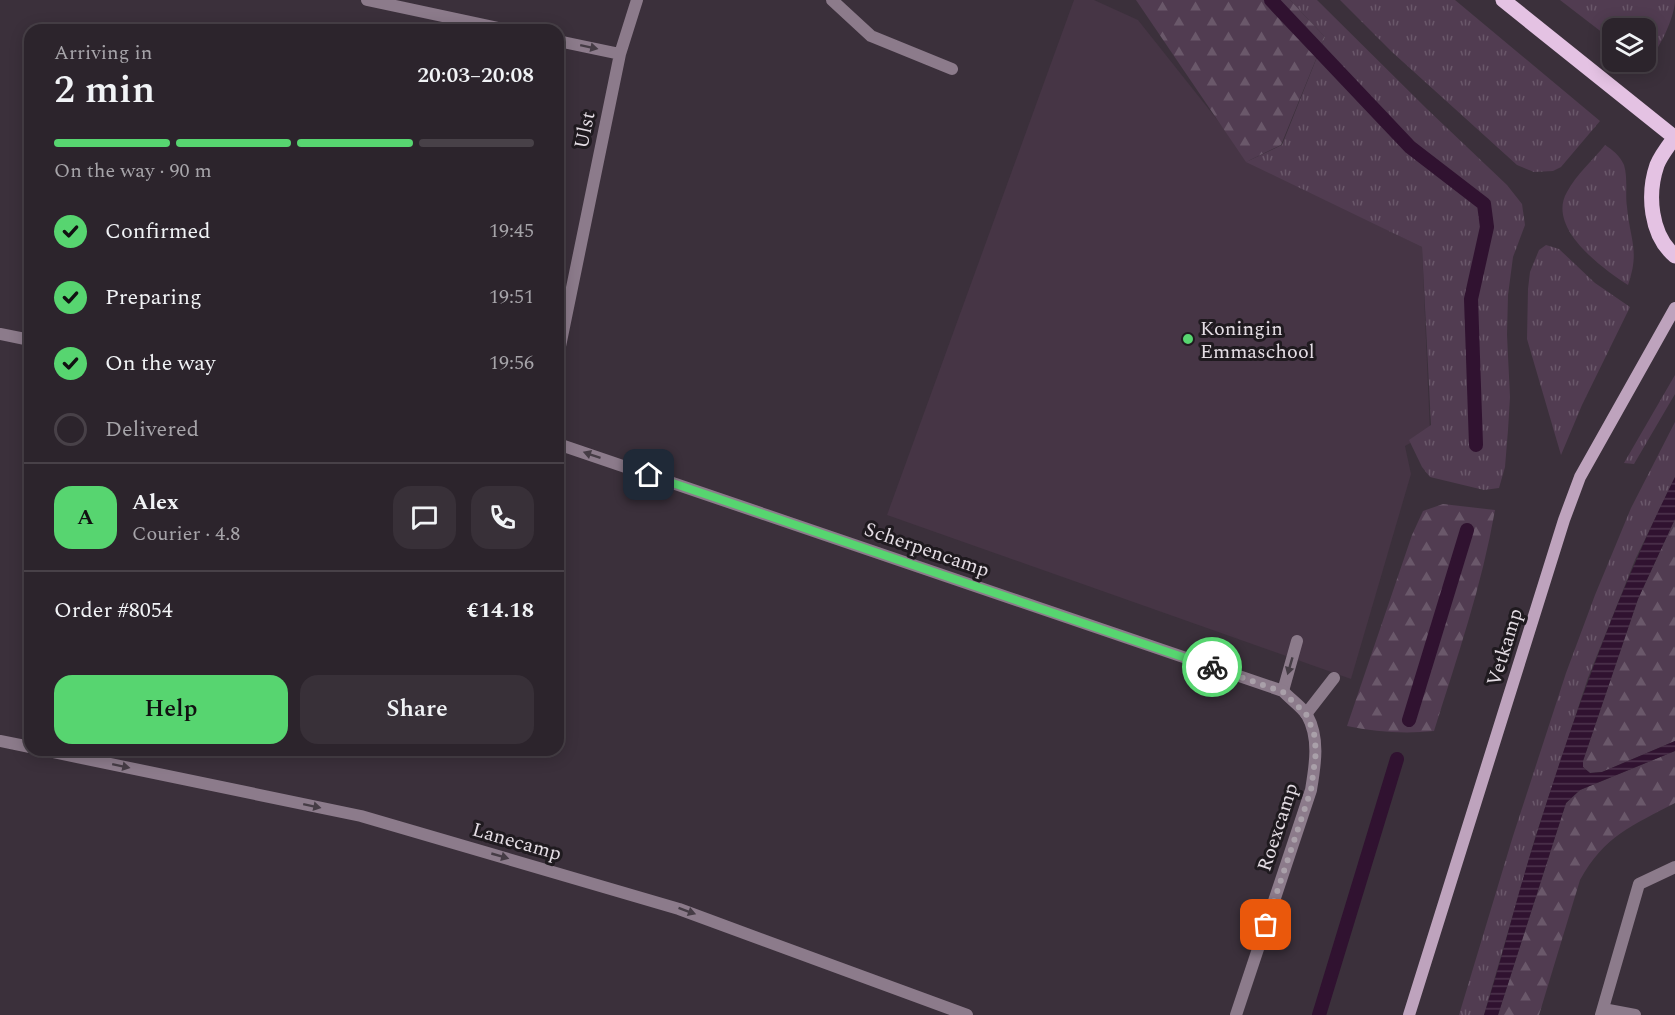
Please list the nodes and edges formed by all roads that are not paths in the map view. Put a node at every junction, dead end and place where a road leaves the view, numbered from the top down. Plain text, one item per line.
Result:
1 (367, 0) edge
2 (637, 0) edge
3 (832, 0) edge
4 (1503, 0) edge
5 (480, 24) edge
6 (564, 42) edge
7 (620, 54) junction
8 (952, 69) dead end
9 (1675, 137) edge
10 (1675, 256) edge
11 (1675, 308) edge
12 (564, 327) edge
13 (0, 334) edge
14 (24, 339) edge
15 (564, 446) edge
16 (1297, 640) dead end
17 (1334, 678) dead end
18 (1283, 692) junction
19 (1306, 714) junction
20 (0, 741) edge
21 (24, 746) edge
22 (72, 756) edge
23 (1675, 867) edge
24 (1602, 1012) edge
25 (967, 1015) edge
26 (1236, 1015) edge
27 (1408, 1015) edge
28 (1635, 1015) edge

1 - 5 street
2 - 7 street, Ulst
3 - 8 street
4 - 9 main road
6 -> 7 street
7 - 12 street, Ulst
9 - 10 main road
11 - 27 street, Vetkamp
13 - 14 street
18 -> 15 street, Scherpencamp
16 -> 18 street
17 - 19 street
18 - 19 street, Roexcamp
19 - 26 street, Roexcamp
20 - 21 street
22 -> 25 street, Lanecamp
23 - 24 street
24 - 28 street

